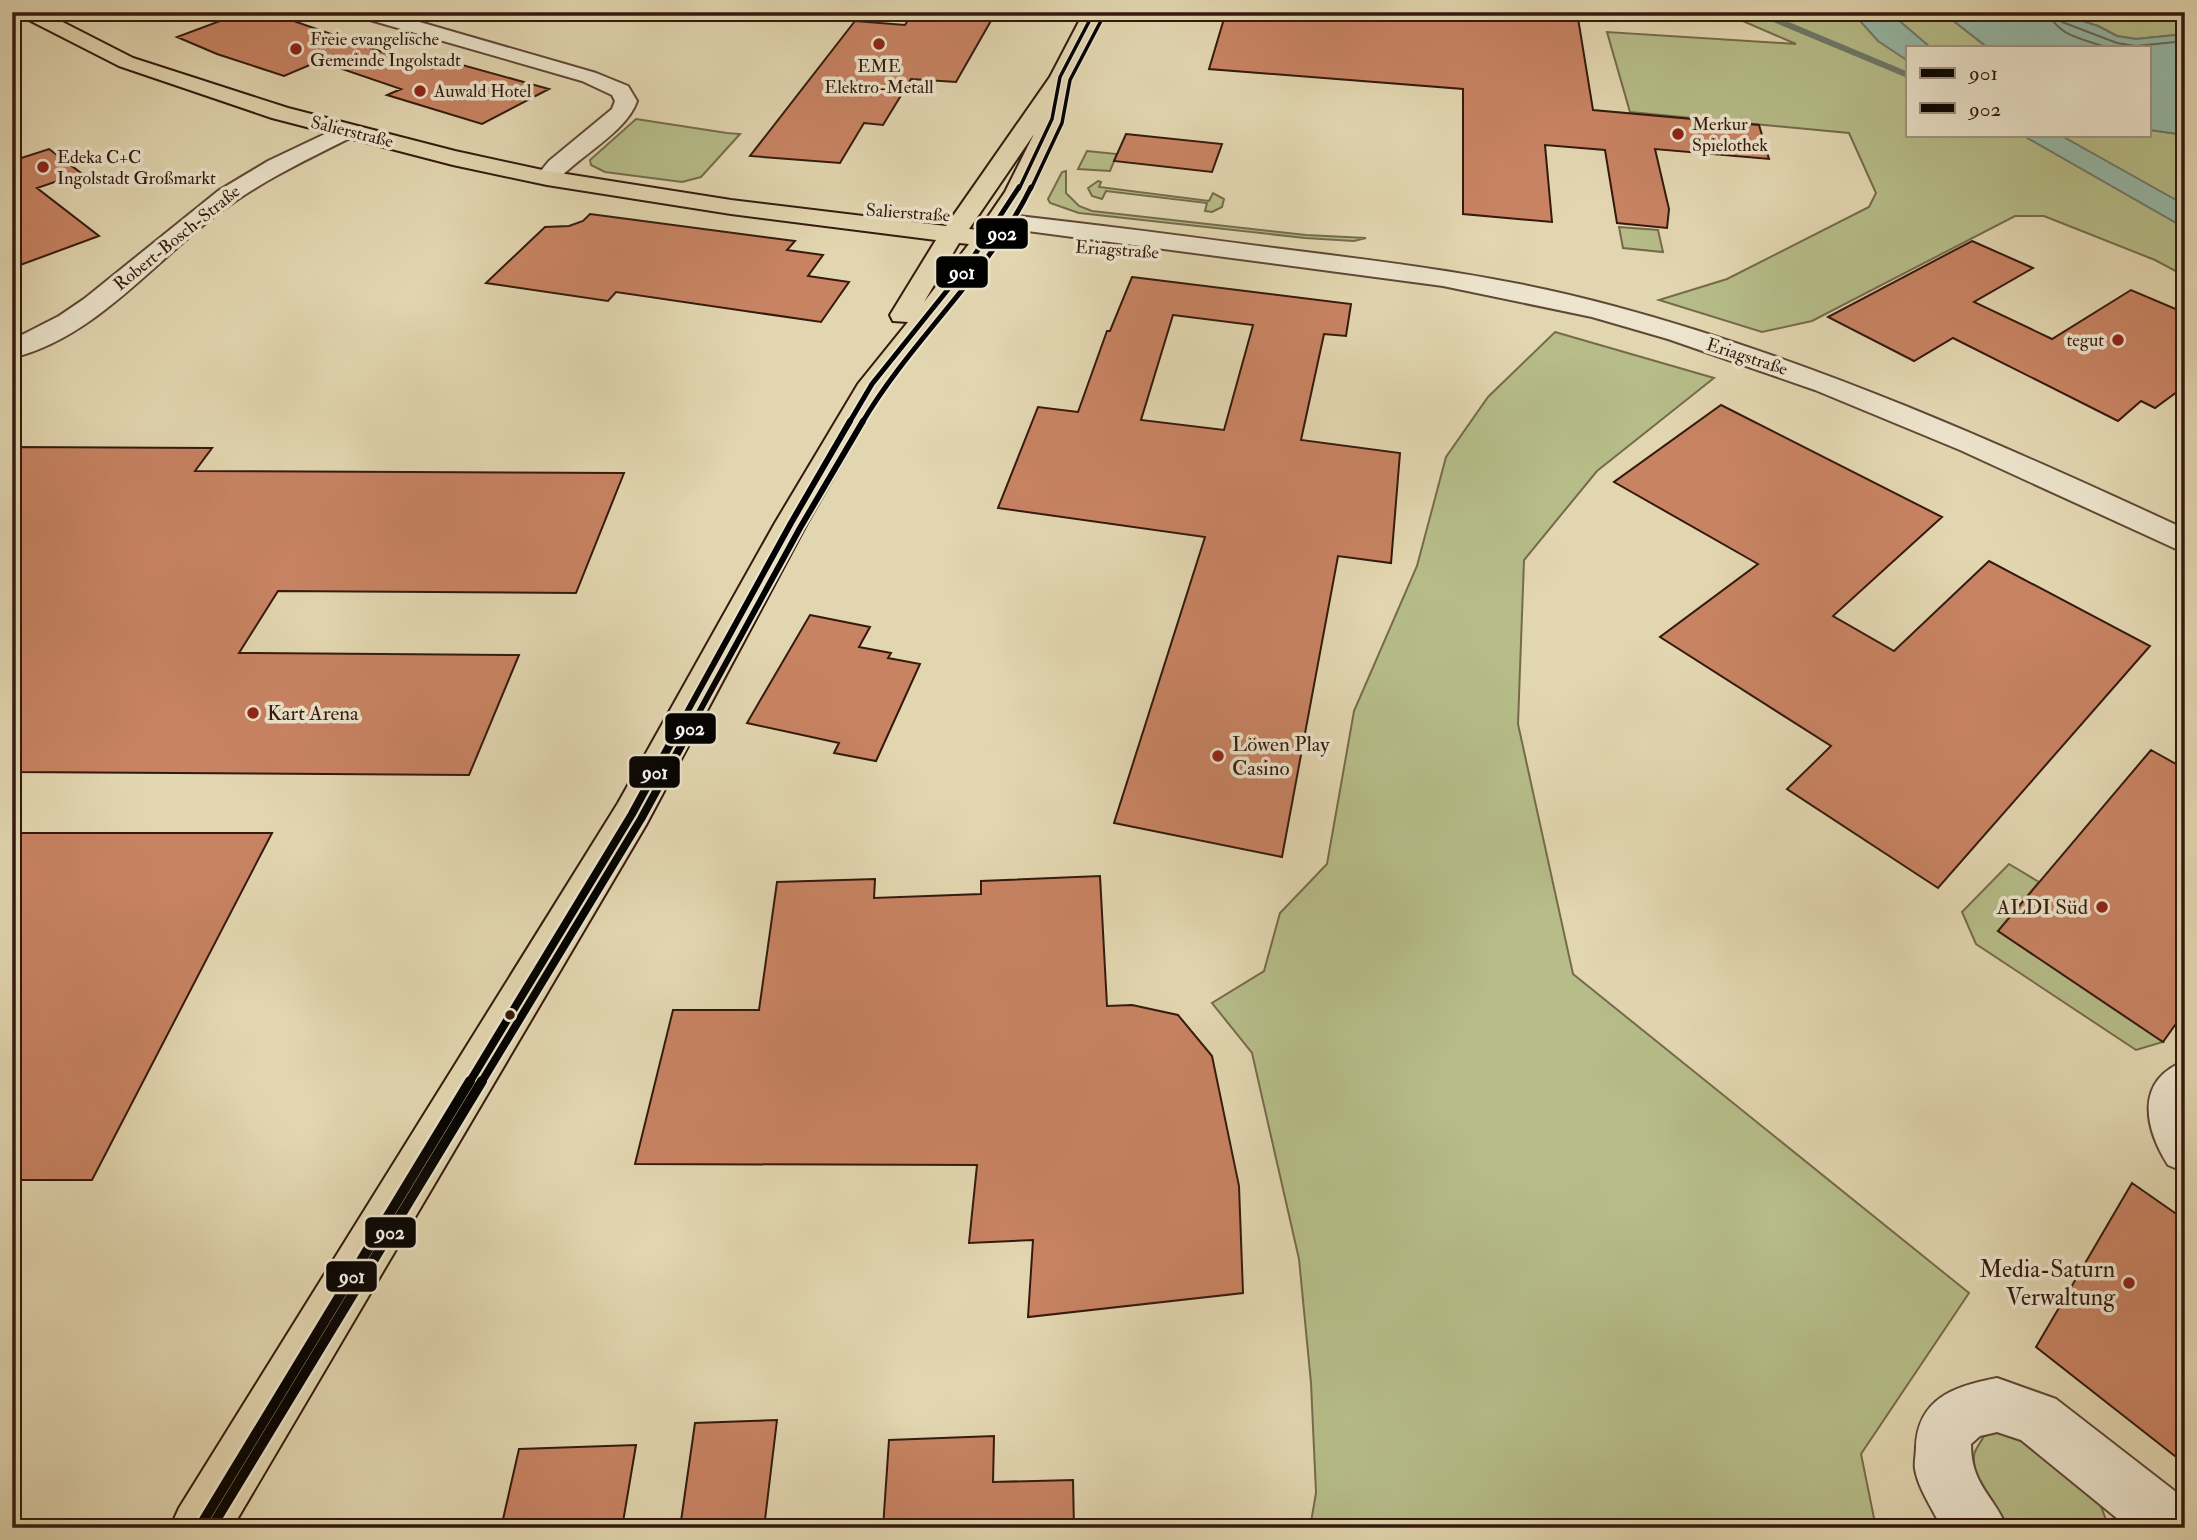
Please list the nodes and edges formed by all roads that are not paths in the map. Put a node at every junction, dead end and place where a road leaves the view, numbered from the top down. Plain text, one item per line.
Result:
1 (28, 12) edge
2 (363, 12) edge
3 (1094, 12) edge
4 (1060, 77) junction
5 (346, 131) junction
6 (547, 178) junction
7 (957, 226) junction
8 (993, 230) junction
9 (12, 350) edge
10 (880, 370) junction
11 (2185, 542) edge
12 (2185, 1083) edge
13 (2185, 1148) edge
14 (199, 1528) edge
15 (1978, 1528) edge
16 (2175, 1528) edge

1 - 5 main road, Salierstraße
2 - 6 street
3 - 4 main road
4 - 7 main road
4 - 8 main road
5 - 6 main road, Salierstraße
5 - 9 street, Robert-Bosch-Straße
6 - 7 main road, Salierstraße
7 - 8 main road, Eriagstraße
7 - 10 main road
8 - 10 main road
8 - 11 street, Eriagstraße
10 - 14 main road
12 - 13 street
15 - 16 street

